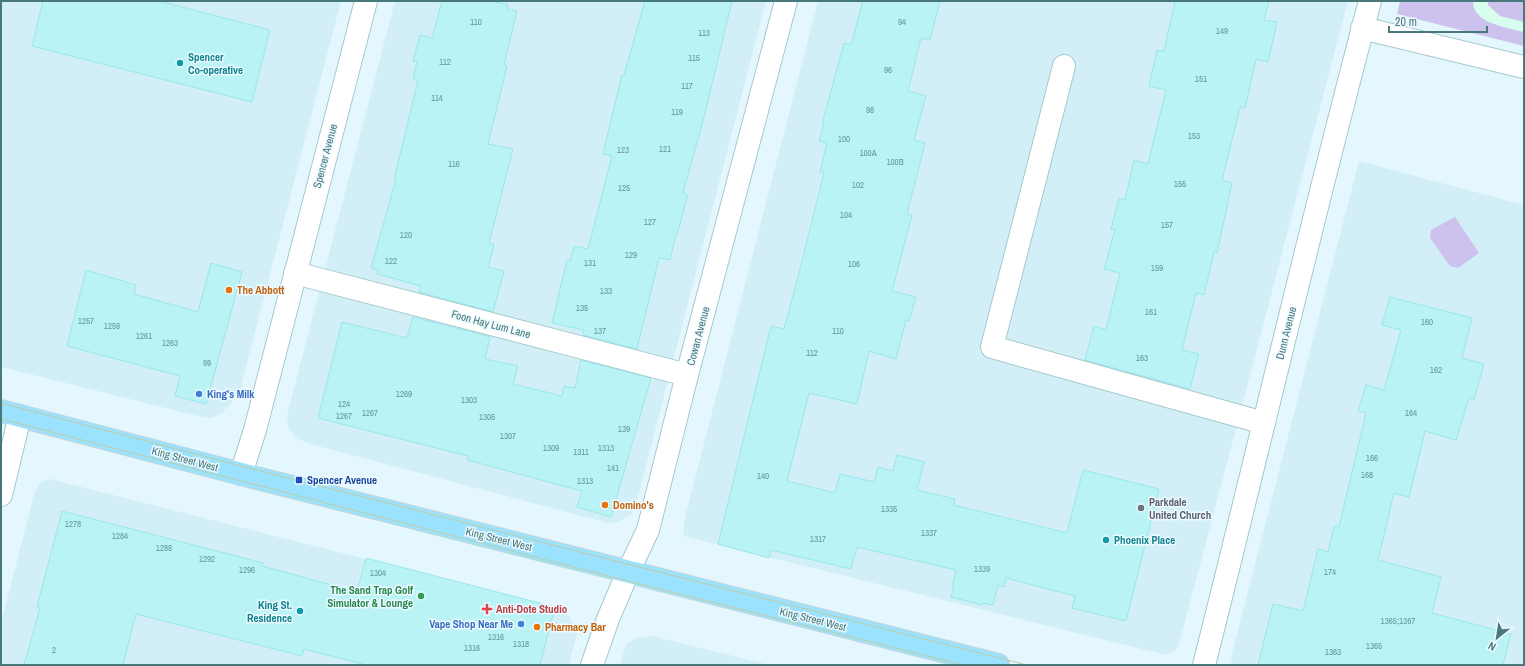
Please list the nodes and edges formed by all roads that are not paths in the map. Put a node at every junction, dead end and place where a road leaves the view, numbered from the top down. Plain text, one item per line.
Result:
1 (366, 1) edge
2 (786, 1) edge
3 (1370, 1) edge
4 (1362, 28) junction
5 (1064, 66) dead end
6 (1524, 67) edge
7 (295, 273) junction
8 (688, 375) junction
9 (11, 413) edge
10 (1264, 423) junction
11 (241, 474) junction
12 (1, 495) edge
13 (628, 572) junction
14 (592, 665) edge
15 (998, 665) edge
16 (1204, 665) edge

1 - 7 street, Spencer Avenue
2 - 8 street, Cowan Avenue
3 - 4 street, Dunn Avenue
4 - 6 street
4 - 10 street, Dunn Avenue
5 - 10 street
7 - 8 street, Foon Hay Lum Lane
7 - 11 street, Spencer Avenue
8 - 13 street, Cowan Avenue
9 - 11 main road, King Street West
9 - 12 street
10 - 16 street, Dunn Avenue
11 - 13 main road, King Street West
13 - 14 street, Cowan Avenue
13 - 15 main road, King Street West

